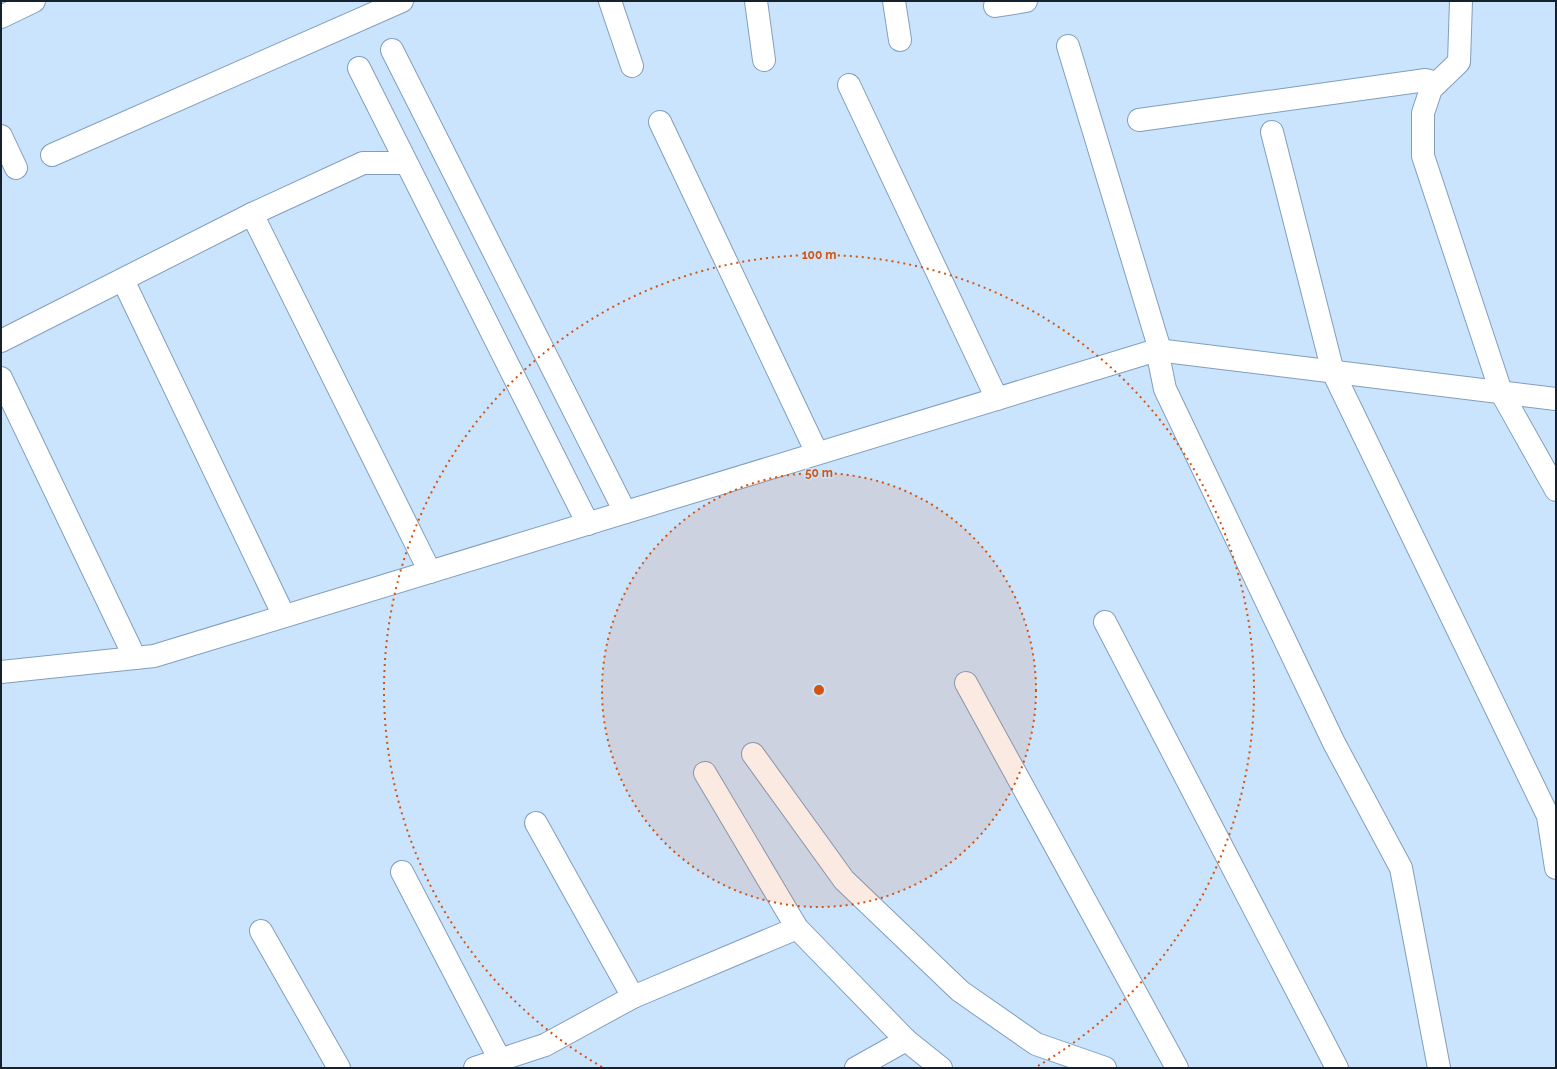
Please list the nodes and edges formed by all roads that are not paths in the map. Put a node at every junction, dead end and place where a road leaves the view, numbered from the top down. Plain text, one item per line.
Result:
1 (34, 1) edge
2 (402, 1) edge
3 (610, 1) edge
4 (756, 1) edge
5 (894, 1) edge
6 (1026, 1) edge
7 (1461, 1) edge
8 (995, 6) dead end
9 (1, 17) edge
10 (900, 40) dead end
11 (1068, 46) dead end
12 (392, 50) dead end
13 (764, 60) dead end
14 (632, 66) dead end
15 (359, 68) dead end
16 (1437, 83) junction
17 (849, 86) dead end
18 (1140, 120) dead end
19 (660, 122) dead end
20 (1272, 132) dead end
21 (1, 136) edge
22 (52, 156) dead end
23 (406, 163) junction
24 (16, 168) dead end
25 (252, 214) junction
26 (123, 280) junction
27 (1, 341) edge
28 (1158, 350) junction
29 (1333, 372) junction
30 (1, 378) edge
31 (1501, 392) junction
32 (997, 399) junction
33 (1556, 400) edge
34 (817, 453) junction
35 (1556, 490) edge
36 (625, 512) junction
37 (588, 524) junction
38 (430, 572) junction
39 (284, 616) junction
40 (1105, 622) dead end
41 (135, 658) junction
42 (1, 672) edge
43 (966, 683) dead end
44 (753, 754) dead end
45 (705, 773) dead end
46 (536, 823) dead end
47 (1556, 868) edge
48 (402, 872) dead end
49 (797, 928) junction
50 (261, 931) dead end
51 (633, 997) junction
52 (906, 1040) junction
53 (500, 1060) junction
54 (338, 1068) edge
55 (475, 1068) edge
56 (856, 1068) edge
57 (941, 1068) edge
58 (1105, 1068) edge
59 (1177, 1068) edge
60 (1337, 1068) edge
61 (1439, 1068) edge

1 - 9 street
2 - 22 street
3 - 14 street
4 - 13 street
5 - 10 street
6 - 8 street
7 - 16 street
11 - 28 street
12 - 36 street
15 - 23 street
16 - 18 street
16 - 31 street
17 - 32 street
19 - 34 street
20 - 29 street
21 - 24 street
23 - 25 street
23 - 37 street
25 - 26 street
25 - 38 street
26 - 27 street
26 - 39 street
28 - 29 street
28 - 32 street
28 - 61 street
29 - 31 street
29 - 47 street
30 - 41 street
31 - 33 street
31 - 35 street
32 - 34 street
34 - 36 street
36 - 37 street
37 - 38 street
38 - 39 street
39 - 41 street
40 - 60 street
41 - 42 street
43 - 59 street
44 - 58 street
45 - 49 street
46 - 51 street
48 - 53 street
49 - 51 street
49 - 52 street
50 - 54 street
51 - 53 street
52 - 56 street
52 - 57 street
53 - 55 street

